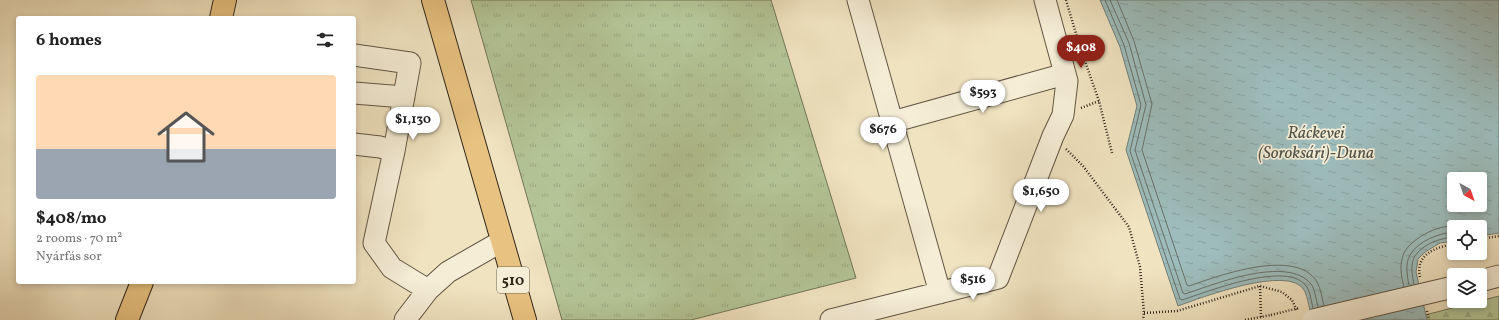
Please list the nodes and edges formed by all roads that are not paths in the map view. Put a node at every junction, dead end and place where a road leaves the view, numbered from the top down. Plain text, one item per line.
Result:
1 (225, 0) edge
2 (433, 0) edge
3 (858, 0) edge
4 (1045, 0) edge
5 (221, 16) edge
6 (356, 55) edge
7 (1065, 74) junction
8 (356, 93) edge
9 (404, 97) junction
10 (892, 122) junction
11 (356, 144) edge
12 (394, 152) junction
13 (502, 241) junction
14 (1499, 276) edge
15 (1487, 279) edge
16 (141, 284) edge
17 (1447, 288) edge
18 (428, 290) junction
19 (940, 293) junction
20 (127, 320) edge
21 (405, 320) edge
22 (525, 320) edge
23 (831, 320) edge
24 (1313, 320) edge

1 - 5 main road
2 - 13 main road, 510
3 - 10 street
4 - 7 street
6 - 9 street
7 - 10 street
7 - 19 street
8 - 9 street
9 - 12 street
10 - 19 street
11 - 12 street
12 - 18 street
13 - 18 street
13 - 22 main road, 510
14 - 15 street
16 - 20 main road
17 - 24 street, bridge
18 - 21 street
19 - 23 street

